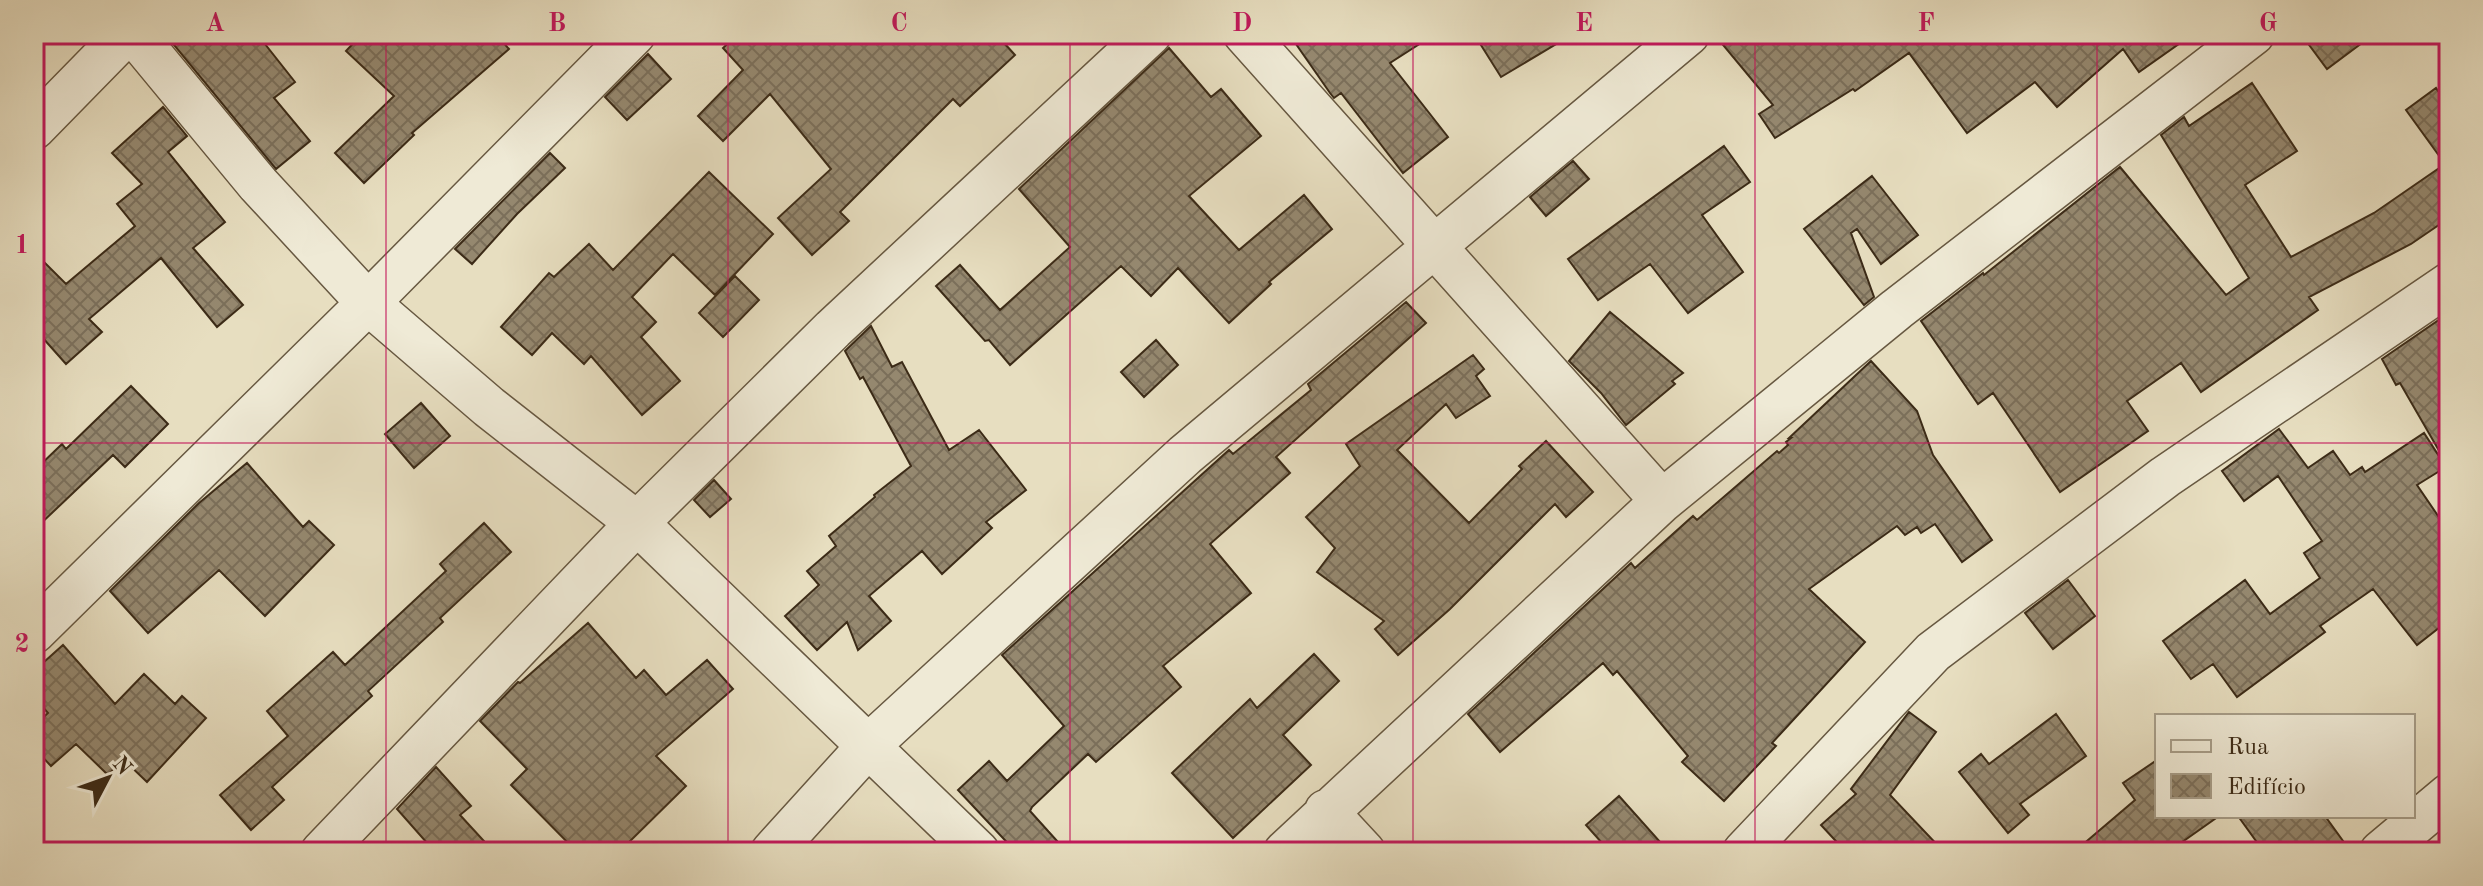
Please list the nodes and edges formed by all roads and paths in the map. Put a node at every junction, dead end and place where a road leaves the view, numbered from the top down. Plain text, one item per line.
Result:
1 (126, 34) edge
2 (134, 34) edge
3 (634, 34) edge
4 (1150, 34) edge
5 (1245, 34) edge
6 (1688, 34) edge
7 (2253, 34) edge
8 (34, 128) edge
9 (1436, 246) junction
10 (2449, 284) edge
11 (368, 303) junction
12 (1662, 501) junction
13 (637, 523) junction
14 (34, 632) edge
15 (869, 745) junction
16 (2449, 795) edge
17 (1326, 811) junction
18 (322, 852) edge
19 (772, 852) edge
20 (978, 852) edge
21 (1285, 852) edge
22 (1364, 852) edge
23 (1744, 852) edge
24 (2381, 852) edge

1 - 8 street
2 - 11 street
3 - 11 street
4 - 13 street
5 - 9 street
6 - 9 street
7 - 12 street
9 - 12 street
9 - 15 street
10 - 23 street
11 - 13 street
11 - 14 street
12 - 17 street
13 - 15 street
13 - 18 street
15 - 19 street
15 - 20 street
16 - 24 street
17 - 21 street
17 - 22 street

